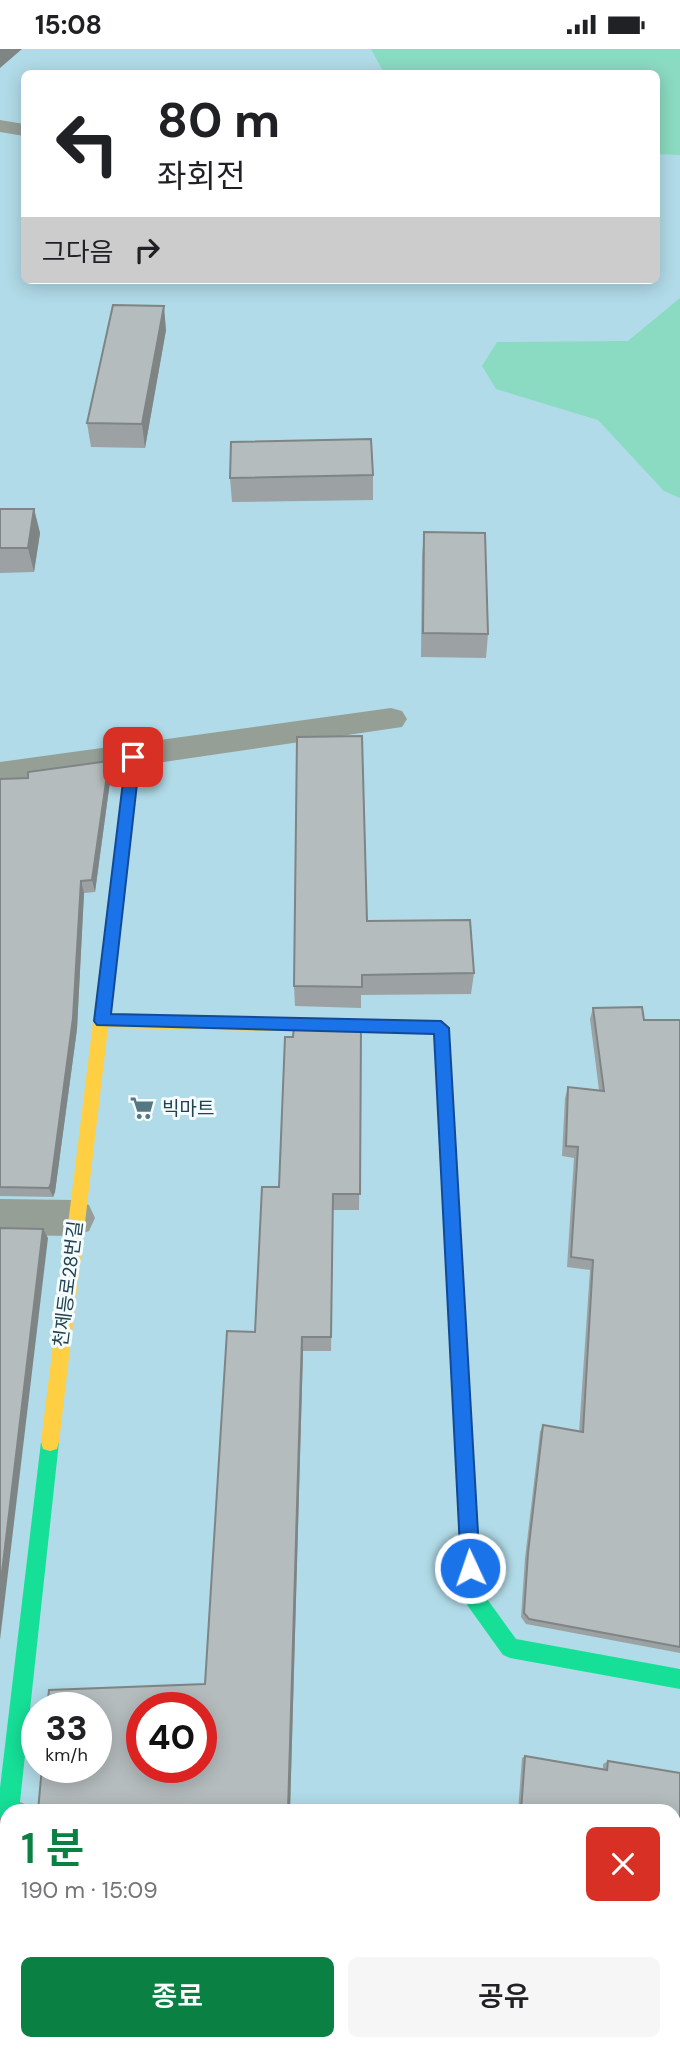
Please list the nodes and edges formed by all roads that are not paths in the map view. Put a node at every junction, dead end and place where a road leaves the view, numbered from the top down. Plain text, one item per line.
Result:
1 (0, 126) edge
2 (21, 130) edge
3 (391, 719) dead end
4 (133, 757) junction
5 (0, 774) edge
6 (102, 1021) junction
7 (0, 1217) edge
8 (75, 1218) junction
9 (680, 1679) edge
10 (9, 1804) edge

1 - 2 street
3 - 4 street
4 - 5 street
4 - 6 street, 천제등로28번길
6 - 8 street, 천제등로28번길
6 - 9 street
7 - 8 street
8 - 10 street, 천제등로28번길

